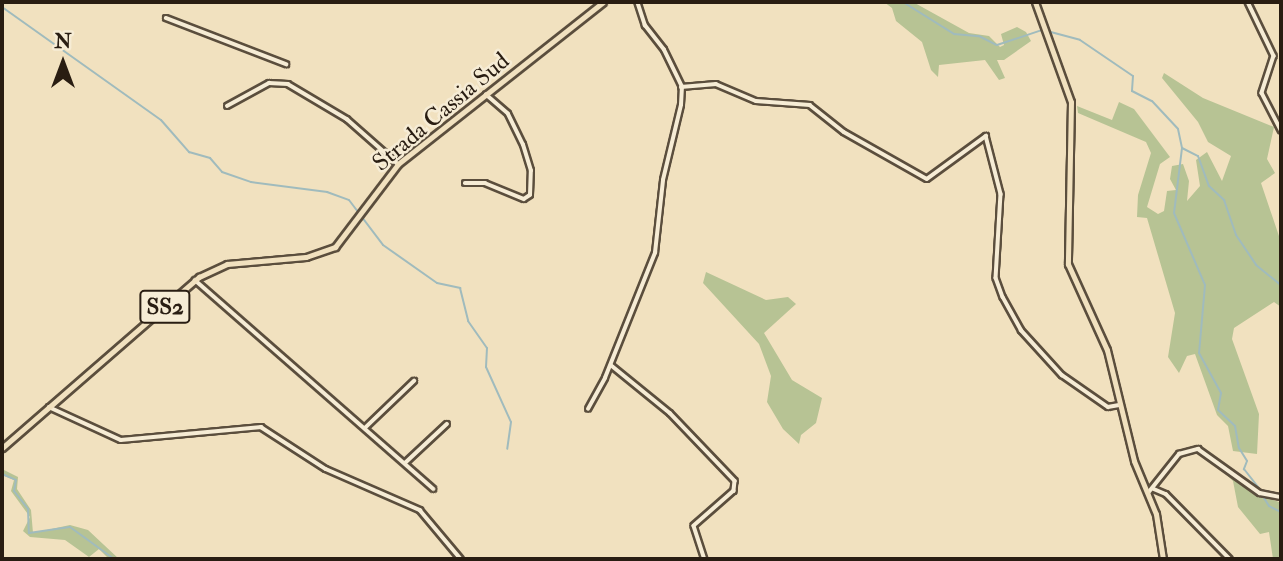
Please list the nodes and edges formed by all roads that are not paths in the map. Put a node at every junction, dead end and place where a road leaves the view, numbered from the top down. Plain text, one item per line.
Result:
1 (603, 2) edge
2 (637, 2) edge
3 (1035, 2) edge
4 (1248, 2) edge
5 (166, 18) dead end
6 (286, 64) dead end
7 (681, 87) junction
8 (486, 95) junction
9 (227, 106) dead end
10 (1281, 130) edge
11 (398, 164) junction
12 (465, 183) dead end
13 (195, 280) junction
14 (610, 363) junction
15 (414, 381) dead end
16 (1121, 404) junction
17 (50, 407) junction
18 (589, 409) dead end
19 (447, 424) dead end
20 (365, 428) junction
21 (2, 448) edge
22 (405, 463) junction
23 (434, 489) dead end
24 (1151, 491) junction
25 (1281, 497) edge
26 (461, 559) edge
27 (705, 559) edge
28 (1163, 559) edge
29 (1230, 559) edge

1 - 8 main road, Strada Cassia Sud / SS2
2 - 7 street
3 - 16 main road
4 - 10 street
5 - 6 street
7 - 14 street
7 - 16 street
8 - 11 main road, Strada Cassia Sud / SS2
8 - 12 street
9 - 11 street
11 - 13 main road, Strada Cassia Sud / SS2
13 - 17 main road, Strada Cassia Sud / SS2
13 - 20 street
14 - 18 street
14 - 27 street
15 - 20 street
16 - 24 main road
17 - 21 main road, Strada Cassia Sud / SS2
17 - 26 street
19 - 22 street
20 - 22 street
22 - 23 street
24 - 25 street
24 - 28 main road
24 - 29 street

